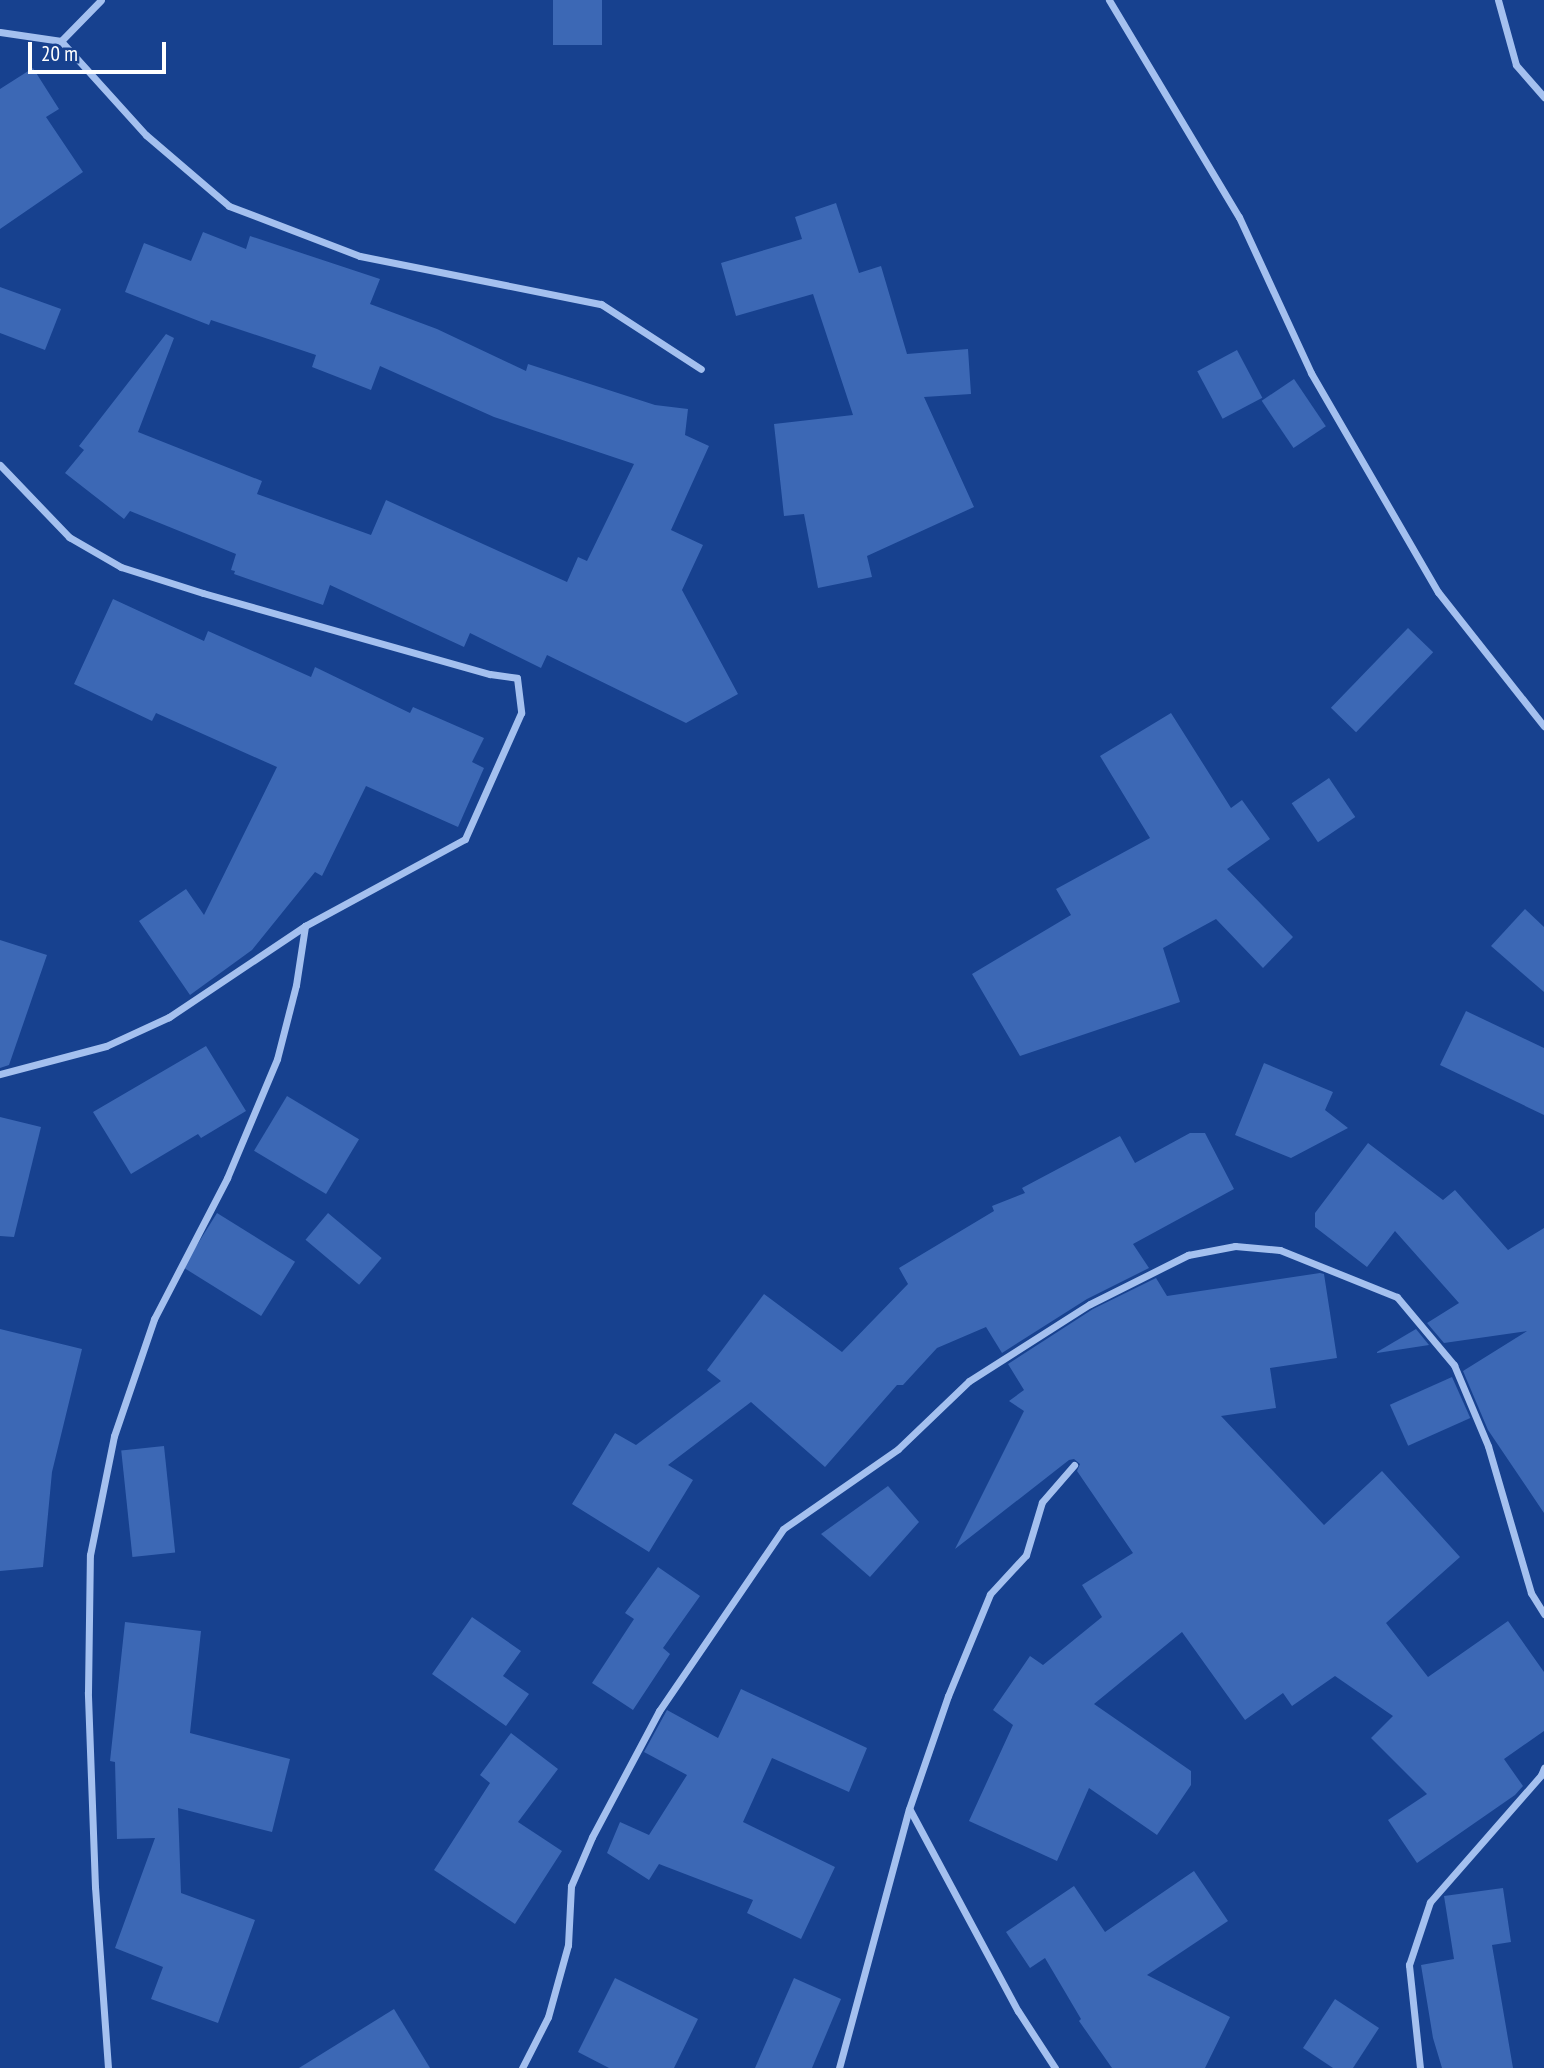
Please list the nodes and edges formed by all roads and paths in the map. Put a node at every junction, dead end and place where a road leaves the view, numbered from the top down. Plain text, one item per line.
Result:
1 (101, 0) edge
2 (1109, 0) edge
3 (1498, 0) edge
4 (0, 32) edge
5 (61, 41) junction
6 (1544, 97) edge
7 (701, 369) dead end
8 (0, 465) edge
9 (1544, 726) edge
10 (304, 926) junction
11 (0, 1074) edge
12 (1074, 1465) dead end
13 (1544, 1615) edge
14 (1544, 1768) edge
15 (909, 1809) junction
16 (108, 2068) edge
17 (522, 2068) edge
18 (839, 2068) edge
19 (1055, 2068) edge
20 (1420, 2068) edge

1 - 5 street
2 - 9 street
3 - 6 street
4 - 5 street
5 - 7 street
8 - 10 street
10 - 11 street
10 - 16 street
12 - 15 street
13 - 17 street
14 - 20 street
15 - 18 street
15 - 19 street

